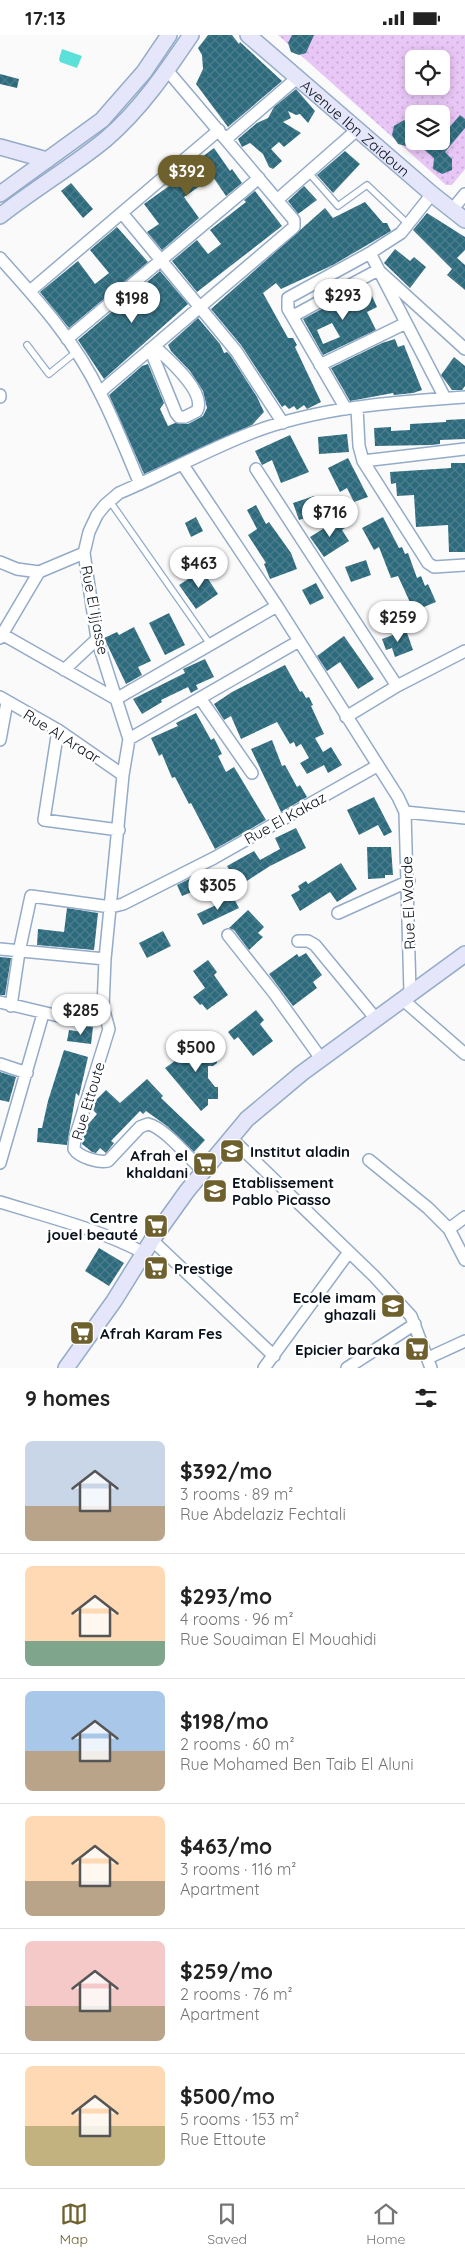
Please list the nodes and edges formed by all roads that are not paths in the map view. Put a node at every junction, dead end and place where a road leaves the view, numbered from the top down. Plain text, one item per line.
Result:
1 (170, 35) edge
2 (191, 35) edge
3 (248, 35) edge
4 (167, 69) junction
5 (298, 78) junction
6 (358, 129) junction
7 (223, 134) junction
8 (0, 147) edge
9 (47, 160) junction
10 (309, 173) junction
11 (259, 178) junction
12 (0, 194) edge
13 (432, 194) junction
14 (465, 194) edge
15 (278, 200) junction
16 (452, 210) junction
17 (122, 213) junction
18 (0, 217) edge
19 (465, 220) edge
20 (408, 225) junction
21 (370, 253) junction
22 (0, 258) edge
23 (161, 260) junction
24 (378, 271) junction
25 (30, 291) junction
26 (199, 306) junction
27 (293, 316) junction
28 (406, 323) junction
29 (67, 339) junction
30 (27, 345) dead end
31 (152, 347) junction
32 (465, 349) edge
33 (76, 352) junction
34 (320, 365) junction
35 (100, 392) junction
36 (465, 397) edge
37 (445, 398) junction
38 (351, 408) junction
39 (283, 423) junction
40 (465, 449) edge
41 (363, 461) junction
42 (183, 465) junction
43 (256, 469) dead end
44 (140, 484) junction
45 (109, 500) junction
46 (84, 553) junction
47 (0, 563) edge
48 (465, 565) edge
49 (39, 572) junction
50 (278, 606) junction
51 (1, 635) edge
52 (97, 639) junction
53 (299, 641) junction
54 (210, 644) junction
55 (465, 651) edge
56 (64, 670) junction
57 (397, 686) junction
58 (200, 698) junction
59 (3, 699) edge
60 (116, 699) junction
61 (346, 717) junction
62 (58, 730) junction
63 (0, 739) edge
64 (129, 739) junction
65 (377, 767) junction
66 (252, 773) dead end
67 (123, 775) junction
68 (405, 812) junction
69 (465, 818) edge
70 (119, 830) junction
71 (409, 881) junction
72 (110, 907) junction
73 (338, 913) dead end
74 (228, 935) dead end
75 (298, 941) dead end
76 (0, 949) edge
77 (19, 952) junction
78 (465, 954) edge
79 (105, 959) junction
80 (406, 996) junction
81 (6, 1004) edge
82 (103, 1007) junction
83 (43, 1013) junction
84 (376, 1019) junction
85 (465, 1054) edge
86 (322, 1060) junction
87 (0, 1064) edge
88 (27, 1073) junction
89 (4, 1136) edge
90 (230, 1137) junction
91 (369, 1160) dead end
92 (0, 1163) edge
93 (204, 1172) junction
94 (0, 1202) edge
95 (465, 1217) edge
96 (449, 1229) junction
97 (152, 1240) junction
98 (349, 1252) junction
99 (144, 1253) junction
100 (465, 1260) edge
101 (415, 1324) junction
102 (465, 1341) edge
103 (274, 1356) junction
104 (429, 1363) edge
105 (66, 1368) edge
106 (264, 1368) edge
107 (347, 1368) edge

1 - 9 street
2 - 4 street
3 - 5 street, Avenue Ibn Zaidoun
4 - 7 street
4 - 18 street
5 - 6 street, Avenue Ibn Zaidoun
5 - 7 street
6 - 10 street
6 - 13 street, Avenue Ibn Zaidoun
7 - 11 street
7 - 17 street
8 - 9 street
9 - 12 street
10 - 15 street
10 - 20 lane
11 - 15 street
11 - 23 street
13 - 16 street, Avenue Ibn Zaidoun
13 - 20 street
14 - 16 street
15 - 26 street
16 - 19 street, Avenue Ibn Zaidoun
17 - 23 street
17 - 25 street
20 - 21 street
21 - 24 street
21 - 27 street
22 - 25 street
23 - 26 street
23 - 29 street
24 - 27 street
24 - 28 street
24 - 32 street
25 - 29 street
26 - 31 street
26 - 39 street
27 - 34 street
28 - 34 street
28 - 37 street
29 - 33 street
30 - 33 lane
31 - 31 street
31 - 35 street
33 - 35 street
34 - 38 street
35 - 44 street
36 - 37 street, Rue El Ijjasse
37 - 38 street, Rue El Ijjasse
38 - 39 street, Rue El Ijjasse
38 - 41 street
39 - 42 street, Rue El Ijjasse
40 - 41 street
41 - 48 street
42 - 44 street, Rue El Ijjasse
42 - 50 street
43 - 57 street
44 - 45 street, Rue El Ijjasse
45 - 46 street, Rue El Ijjasse
45 - 54 lane
46 - 49 street
46 - 52 street, Rue El Ijjasse
47 - 49 street
49 - 51 street
50 - 53 street
50 - 54 street
51 - 56 street
52 - 56 street
52 - 60 street, Rue El Ijjasse
53 - 58 street
53 - 61 street
54 - 60 street
55 - 57 street
56 - 60 street
57 - 61 street
58 - 64 street
58 - 66 street
59 - 62 street, Rue Al Araar
59 - 63 street
60 - 64 street, Rue El Ijjasse
61 - 65 street
62 - 67 street, Rue Al Araar
62 - 70 street
64 - 67 street, Rue El Ijjasse
65 - 68 street
65 - 72 street, Rue El Kakaz
67 - 70 street, Rue El Ijjasse
68 - 69 street
68 - 71 street, Rue El Warde
70 - 72 street, Rue El Ijjasse
71 - 73 street
71 - 80 street, Rue El Warde
72 - 77 street
72 - 79 street, Rue El Ijjasse
74 - 86 street
75 - 84 street
76 - 77 street
77 - 79 street
77 - 81 street
78 - 80 street
79 - 82 street, Rue El Ijjasse
80 - 84 street
80 - 85 street
81 - 83 street
82 - 83 street
82 - 93 street, Rue Ettoute
83 - 88 street
84 - 86 street
86 - 90 street
87 - 88 street
88 - 89 street
89 - 92 street
90 - 93 street
90 - 98 street
91 - 96 street
93 - 97 street
94 - 99 street
95 - 96 street
96 - 100 street
97 - 99 street
97 - 103 street
98 - 101 street
98 - 103 street
99 - 105 street
101 - 104 street
101 - 107 street
102 - 104 street
103 - 106 street

